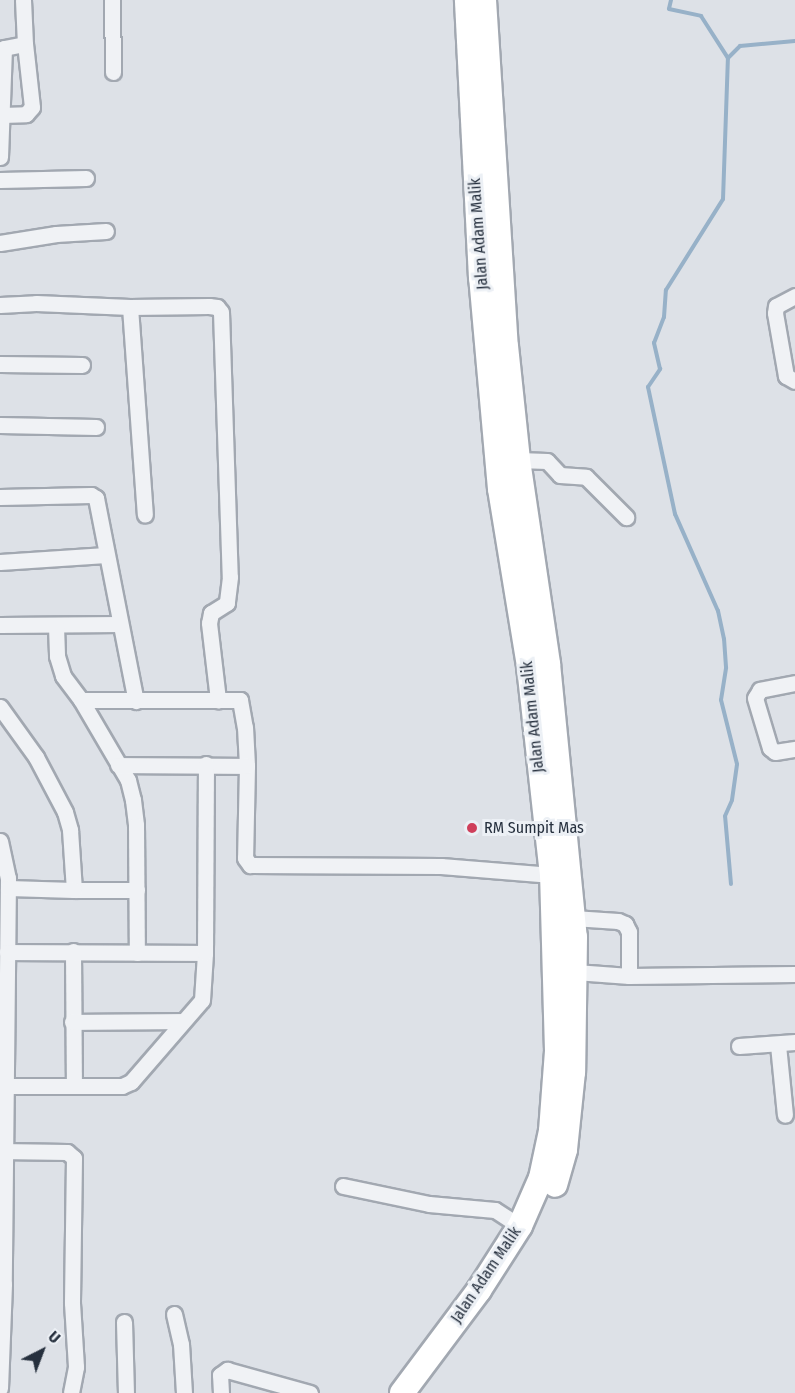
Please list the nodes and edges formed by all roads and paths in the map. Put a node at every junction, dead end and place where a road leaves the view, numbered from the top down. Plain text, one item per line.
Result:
1 (23, 0) edge
2 (112, 0) edge
3 (466, 0) edge
4 (484, 0) edge
5 (25, 44) junction
6 (2, 48) edge
7 (113, 72) dead end
8 (2, 115) junction
9 (0, 157) edge
10 (86, 178) dead end
11 (0, 180) edge
12 (106, 231) dead end
13 (0, 243) edge
14 (795, 296) edge
15 (0, 305) edge
16 (130, 307) junction
17 (0, 364) edge
18 (82, 365) dead end
19 (795, 381) edge
20 (0, 425) edge
21 (96, 427) dead end
22 (518, 460) junction
23 (0, 497) edge
24 (145, 514) dead end
25 (626, 517) dead end
26 (106, 555) junction
27 (0, 562) edge
28 (120, 624) junction
29 (0, 625) edge
30 (56, 626) junction
31 (538, 665) junction
32 (795, 683) edge
33 (81, 700) junction
34 (218, 700) junction
35 (136, 701) junction
36 (0, 707) edge
37 (795, 749) edge
38 (206, 764) junction
39 (118, 765) junction
40 (247, 766) junction
41 (0, 841) edge
42 (559, 886) junction
43 (8, 888) junction
44 (74, 890) junction
45 (137, 890) junction
46 (573, 918) junction
47 (73, 951) junction
48 (8, 952) junction
49 (137, 953) junction
50 (205, 953) junction
51 (564, 972) junction
52 (795, 974) edge
53 (629, 976) junction
54 (181, 1021) junction
55 (72, 1022) junction
56 (795, 1042) edge
57 (778, 1045) junction
58 (739, 1046) dead end
59 (7, 1086) junction
60 (74, 1086) junction
61 (785, 1115) dead end
62 (3, 1151) edge
63 (344, 1186) dead end
64 (520, 1226) junction
65 (174, 1314) dead end
66 (124, 1323) dead end
67 (0, 1388) edge
68 (71, 1393) edge
69 (126, 1393) edge
70 (184, 1393) edge
71 (221, 1393) edge
72 (310, 1393) edge
73 (402, 1393) edge
74 (422, 1393) edge

1 - 5 street
2 - 7 street
3 - 31 main road, Jalan Adam Malik
4 - 22 main road, Jalan Adam Malik
5 - 6 street
5 - 8 street
6 - 8 street
8 - 9 street
10 - 11 street
12 - 13 street
14 - 19 street
15 - 16 street
16 - 24 street
16 - 34 street
17 - 18 street
20 - 21 street
22 - 25 street
22 - 31 main road, Jalan Adam Malik
23 - 26 street
26 - 27 street
26 - 28 street
28 - 30 street
28 - 35 street
29 - 30 street
30 - 33 street
31 - 42 main road, Jalan Adam Malik
32 - 37 street
33 - 35 street
33 - 39 street
34 - 35 street
34 - 40 street
36 - 44 street
38 - 39 street
38 - 40 street
38 - 50 street
39 - 45 street
40 - 42 street
41 - 43 street
42 - 46 main road, Jalan Adam Malik
42 - 51 main road, Jalan Adam Malik
43 - 44 street
43 - 48 street
44 - 45 street
45 - 49 street
46 - 51 main road, Jalan Adam Malik
46 - 53 street
47 - 48 street
47 - 49 street
47 - 55 street
48 - 59 street
49 - 50 street
50 - 54 street
51 - 53 street
51 - 64 main road, Jalan Adam Malik
51 - 74 main road, Jalan Adam Malik
52 - 53 street
54 - 55 street
54 - 60 street
55 - 60 street
56 - 57 street
57 - 58 street
57 - 61 street
59 - 60 street
59 - 62 street
62 - 67 street
62 - 68 street
63 - 64 street
64 - 73 main road, Jalan Adam Malik
65 - 70 street
66 - 69 street
71 - 72 street

